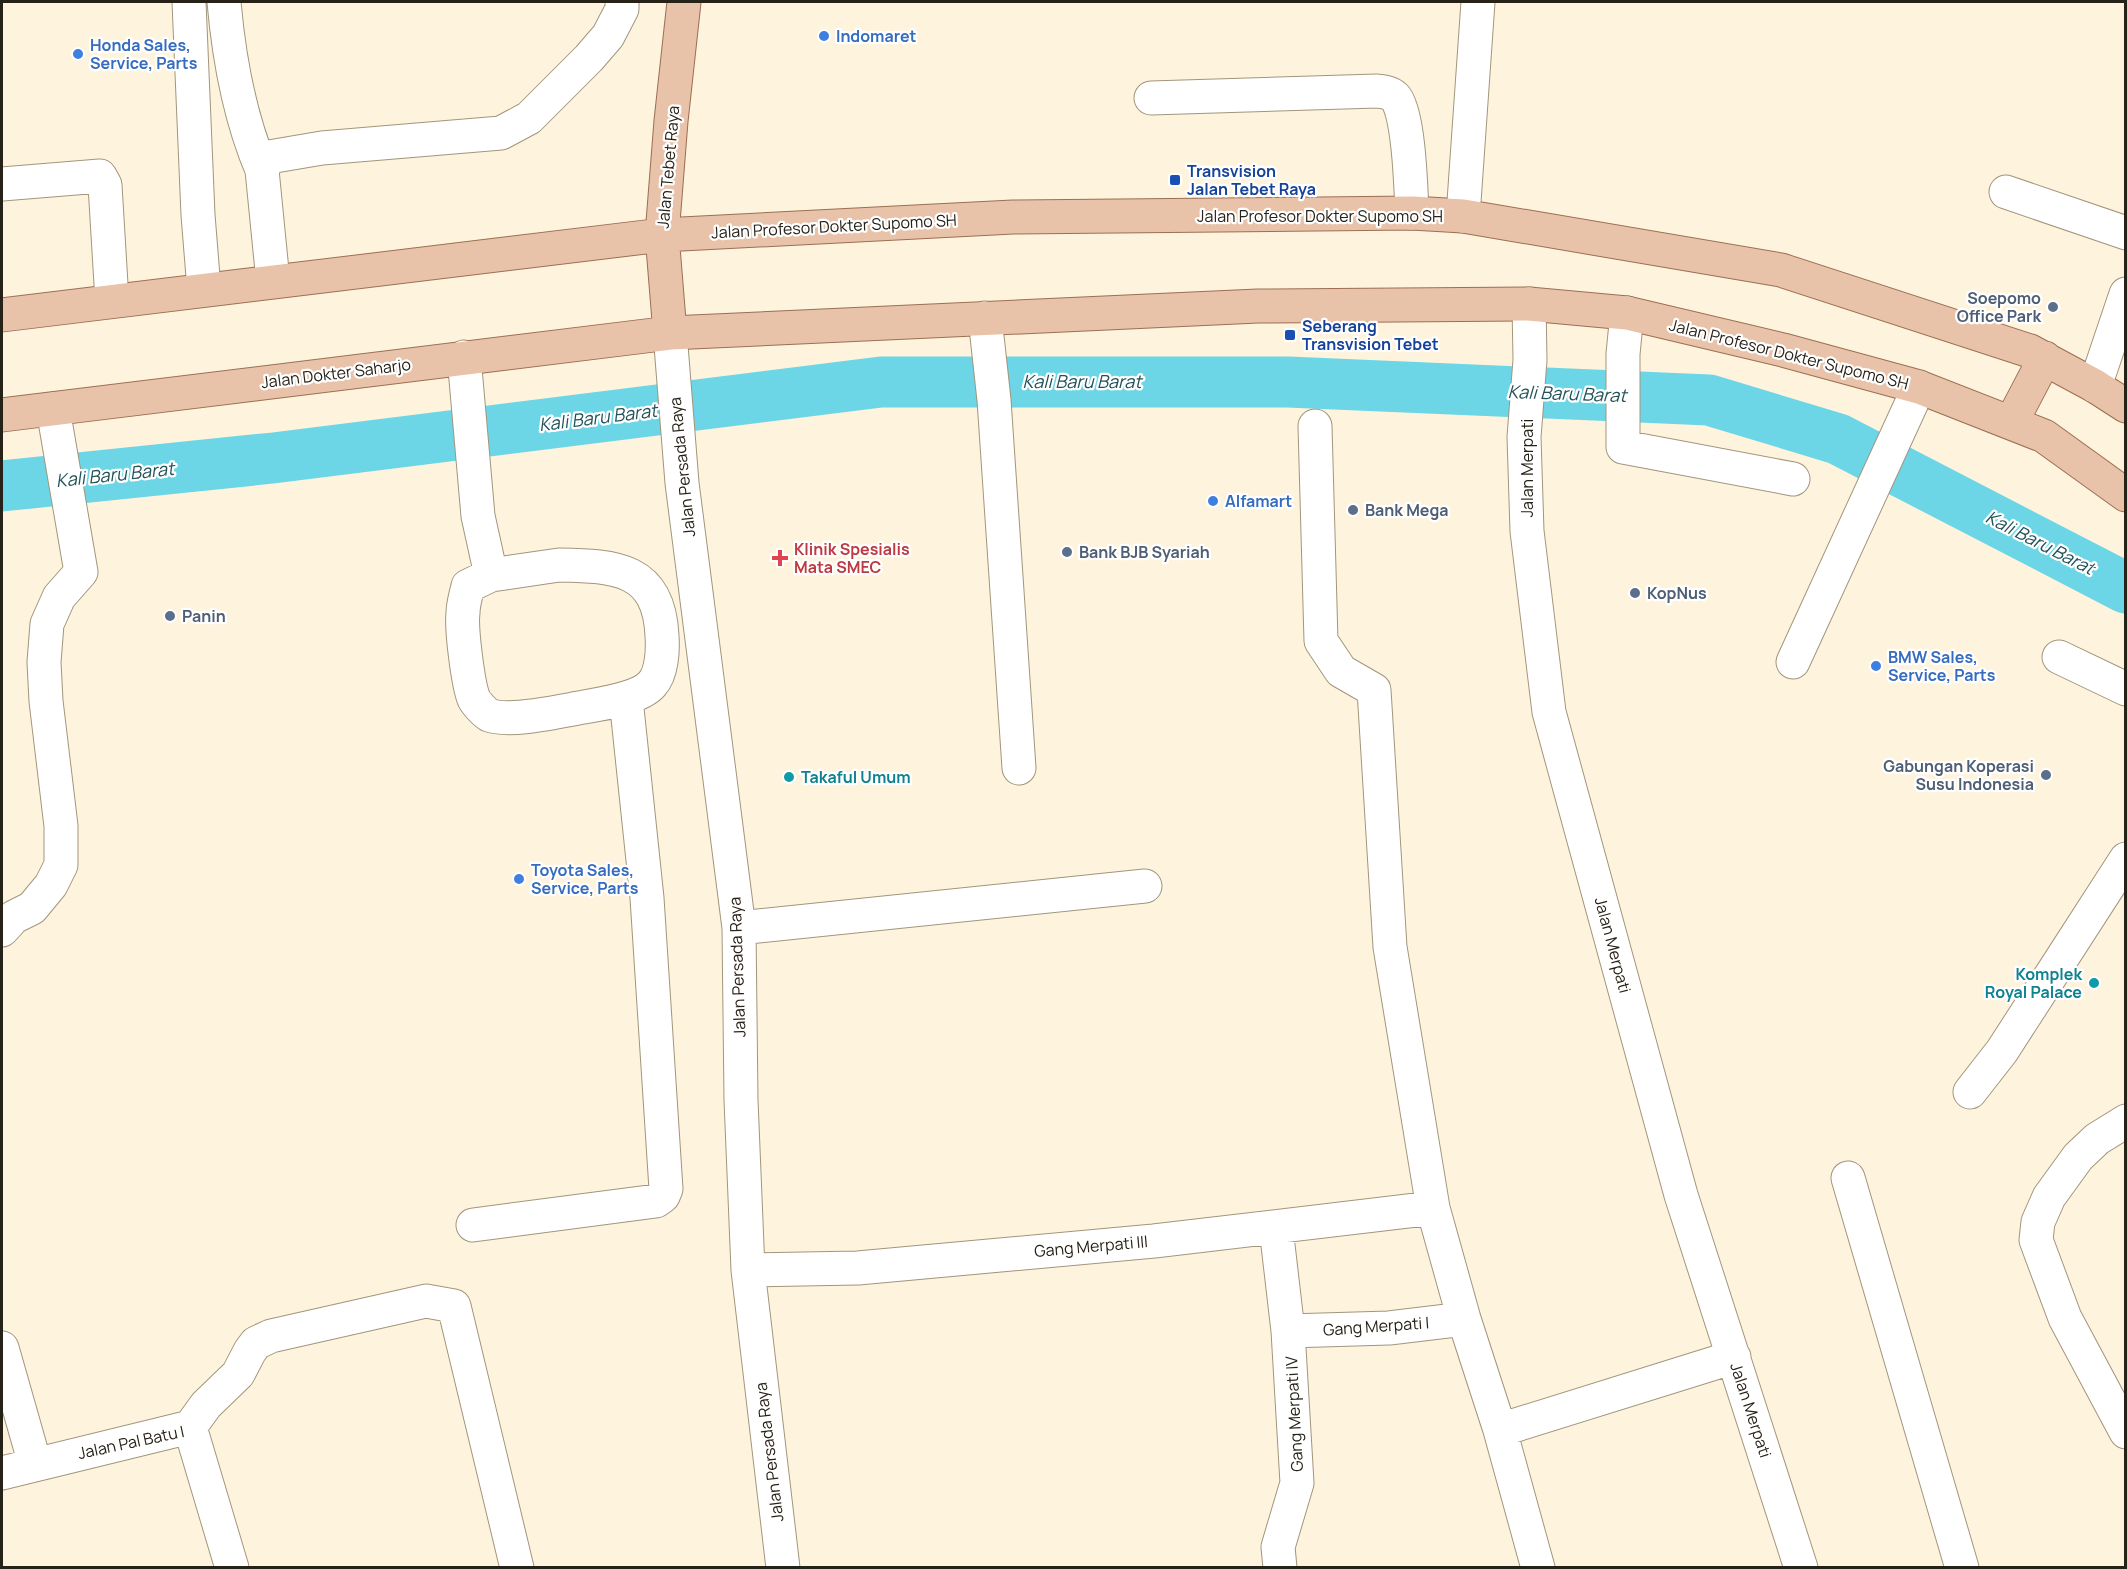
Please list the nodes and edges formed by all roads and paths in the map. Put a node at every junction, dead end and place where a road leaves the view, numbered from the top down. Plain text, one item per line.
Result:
1 (189, 2) edge
2 (224, 2) edge
3 (622, 2) edge
4 (684, 2) edge
5 (1478, 2) edge
6 (1151, 98) dead end
7 (262, 170) junction
8 (2, 184) edge
9 (2006, 192) dead end
10 (1412, 213) junction
11 (1463, 216) junction
12 (2126, 233) edge
13 (662, 235) junction
14 (273, 281) junction
15 (204, 289) junction
16 (2126, 294) edge
17 (112, 301) junction
18 (1529, 304) junction
19 (1627, 313) junction
20 (2, 315) edge
21 (985, 318) junction
22 (671, 348) junction
23 (464, 357) junction
24 (2045, 357) junction
25 (2095, 386) junction
26 (1919, 387) junction
27 (2126, 406) edge
28 (53, 409) junction
29 (2, 415) edge
30 (2012, 423) junction
31 (1315, 426) dead end
32 (1793, 479) dead end
33 (2126, 495) edge
34 (491, 575) junction
35 (2059, 657) dead end
36 (1793, 662) dead end
37 (2126, 689) edge
38 (626, 699) junction
39 (1019, 768) dead end
40 (2126, 859) edge
41 (1145, 886) dead end
42 (739, 928) junction
43 (2, 930) edge
44 (1970, 1092) dead end
45 (2126, 1121) edge
46 (1848, 1178) dead end
47 (1433, 1208) junction
48 (473, 1225) dead end
49 (1275, 1228) junction
50 (748, 1270) junction
51 (1464, 1319) junction
52 (1288, 1331) junction
53 (2, 1348) edge
54 (1734, 1357) junction
55 (190, 1427) junction
56 (1500, 1430) junction
57 (2126, 1432) edge
58 (35, 1464) junction
59 (2, 1473) edge
60 (232, 1568) edge
61 (517, 1568) edge
62 (783, 1568) edge
63 (1280, 1568) edge
64 (1538, 1568) edge
65 (1802, 1568) edge
66 (1962, 1568) edge

1 - 15 street
2 - 7 street
3 - 7 street
4 - 13 main road, Jalan Tebet Raya
5 - 11 street
6 - 10 street
7 - 14 street
8 - 17 street
9 - 12 street
10 - 11 main road, Jalan Profesor Dokter Supomo SH
10 - 13 main road, Jalan Profesor Dokter Supomo SH
11 - 24 main road, Jalan Profesor Dokter Supomo SH
13 - 14 main road
13 - 22 main road, Jalan Tebet Raya
14 - 15 main road
15 - 17 main road
16 - 25 street
17 - 20 main road
18 - 19 main road, Jalan Profesor Dokter Supomo SH
18 - 21 main road, Jalan Profesor Dokter Supomo SH
18 - 54 street, Jalan Merpati
19 - 26 main road, Jalan Profesor Dokter Supomo SH
19 - 32 street
21 - 22 main road, Jalan Profesor Dokter Supomo SH
21 - 39 street
22 - 23 main road, Jalan Dokter Saharjo
22 - 42 street, Jalan Persada Raya
23 - 28 main road, Jalan Dokter Saharjo
23 - 34 street
24 - 25 main road, Jalan Profesor Dokter Supomo SH
24 - 30 main road
25 - 27 main road, Jalan Profesor Dokter Supomo SH
26 - 30 main road, Jalan Profesor Dokter Supomo SH
26 - 36 street
28 - 29 main road, Jalan Dokter Saharjo
28 - 43 street
30 - 33 main road, Jalan Profesor Dokter Supomo SH
31 - 47 street
34 - 38 street
34 - 38 street
35 - 37 street
38 - 48 street
40 - 44 street
41 - 42 street
42 - 50 street, Jalan Persada Raya
45 - 57 street
46 - 66 street
47 - 49 street, Gang Merpati III
47 - 51 street
49 - 50 street, Gang Merpati III
49 - 52 street, Gang Merpati IV
50 - 62 street, Jalan Persada Raya
51 - 52 street, Gang Merpati I
51 - 56 street
52 - 63 street, Gang Merpati IV
53 - 58 street
54 - 56 street
54 - 65 street, Jalan Merpati
55 - 58 street, Jalan Pal Batu I
55 - 60 street, Jalan Pal Batu I
55 - 61 street
56 - 64 street
58 - 59 street, Jalan Pal Batu I

